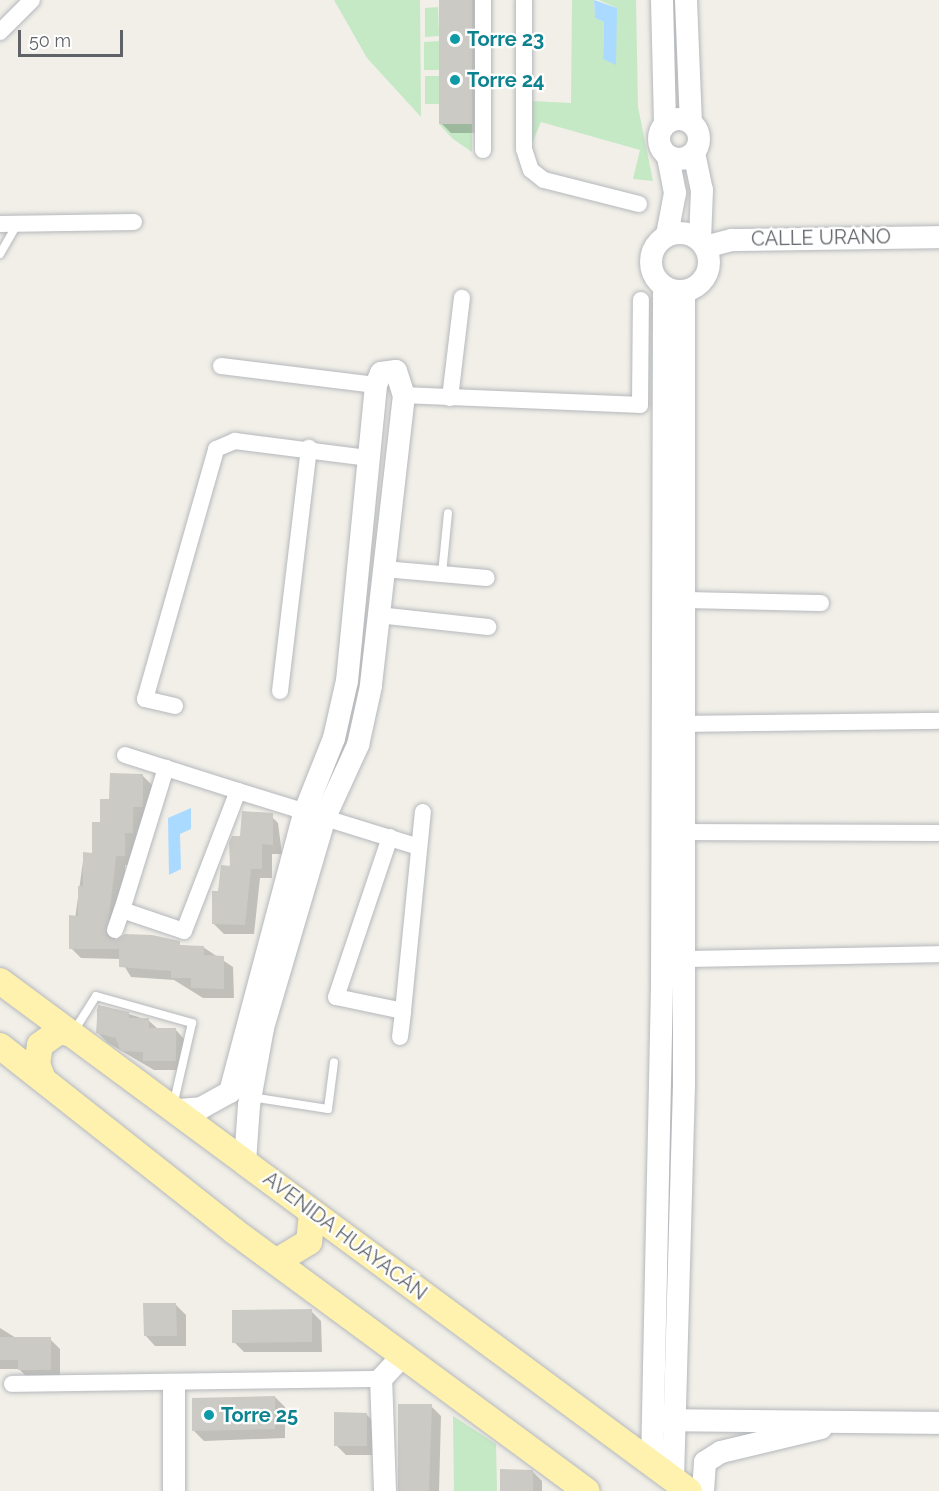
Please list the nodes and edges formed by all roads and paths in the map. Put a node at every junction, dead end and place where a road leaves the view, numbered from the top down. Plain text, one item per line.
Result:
1 (32, 0) edge
2 (483, 0) edge
3 (525, 0) edge
4 (662, 0) edge
5 (686, 0) edge
6 (0, 32) edge
7 (691, 122) junction
8 (665, 124) junction
9 (483, 150) dead end
10 (694, 153) junction
11 (668, 156) junction
12 (639, 204) dead end
13 (134, 222) dead end
14 (8, 224) edge
15 (667, 235) junction
16 (939, 237) edge
17 (702, 244) junction
18 (0, 254) edge
19 (674, 289) junction
20 (462, 298) dead end
21 (641, 300) dead end
22 (221, 366) dead end
23 (376, 385) junction
24 (404, 394) junction
25 (450, 398) junction
26 (309, 448) junction
27 (367, 458) junction
28 (448, 513) dead end
29 (441, 574) junction
30 (487, 578) dead end
31 (382, 579) junction
32 (353, 587) junction
33 (684, 600) junction
34 (821, 603) dead end
35 (351, 613) junction
36 (378, 615) junction
37 (488, 627) dead end
38 (280, 691) dead end
39 (176, 706) dead end
40 (939, 721) edge
41 (684, 724) junction
42 (125, 755) dead end
43 (166, 768) junction
44 (238, 791) junction
45 (423, 812) dead end
46 (315, 814) junction
47 (684, 832) junction
48 (939, 833) edge
49 (390, 837) junction
50 (419, 847) junction
51 (673, 882) junction
52 (122, 910) junction
53 (115, 930) dead end
54 (939, 954) edge
55 (684, 960) junction
56 (0, 981) edge
57 (403, 1011) junction
58 (72, 1034) junction
59 (400, 1037) dead end
60 (0, 1046) edge
61 (334, 1062) dead end
62 (42, 1077) junction
63 (240, 1095) junction
64 (177, 1108) junction
65 (245, 1162) junction
66 (312, 1212) junction
67 (279, 1260) junction
68 (404, 1354) junction
69 (381, 1379) junction
70 (12, 1384) dead end
71 (174, 1385) junction
72 (666, 1420) junction
73 (852, 1421) junction
74 (939, 1423) edge
75 (652, 1463) junction
76 (681, 1485) edge
77 (174, 1491) edge
78 (385, 1491) edge
79 (587, 1491) edge
80 (703, 1491) edge

1 - 6 street
2 - 9 street
3 - 12 street
4 - 8 main road
5 - 7 main road
7 - 8 main road
7 - 10 main road
8 - 11 main road
10 - 11 main road
10 - 17 main road
11 - 15 main road
13 - 14 street
14 - 18 lane
15 - 17 main road
15 - 19 main road
16 - 17 main road, CALLE URANO
17 - 19 main road
19 - 33 main road
19 - 51 main road
20 - 25 street
21 - 25 street
22 - 23 street
23 - 24 main road
23 - 27 main road
24 - 25 street
24 - 31 main road
26 - 27 street
26 - 38 street
26 - 39 street
27 - 32 main road
28 - 29 lane
29 - 30 street
29 - 31 street
31 - 32 main road
31 - 36 main road
32 - 35 main road
33 - 34 street
33 - 41 main road
35 - 36 main road
35 - 46 main road
36 - 37 street
36 - 46 main road
40 - 41 street
41 - 47 main road
42 - 43 street
43 - 44 street
43 - 52 street
44 - 46 street
44 - 52 street
45 - 50 street
46 - 49 street
46 - 63 main road
47 - 48 street
47 - 51 main road
49 - 50 street
49 - 57 street
50 - 57 street
51 - 55 main road
51 - 72 main road
52 - 53 street
54 - 55 street
55 - 72 main road
56 - 58 main road, AVENIDA HUAYACÁN
57 - 59 street
58 - 62 main road
58 - 64 main road, AVENIDA HUAYACÁN
58 - 64 lane
60 - 62 main road
61 - 63 lane
62 - 67 main road
63 - 64 main road
63 - 65 main road
64 - 65 main road, AVENIDA HUAYACÁN
65 - 66 main road, AVENIDA HUAYACÁN
66 - 67 main road
66 - 75 main road, AVENIDA HUAYACÁN
67 - 68 main road
68 - 69 main road
68 - 79 main road
69 - 71 street
69 - 78 main road
70 - 71 street
71 - 77 main road
72 - 73 main road
72 - 75 main road
72 - 76 main road
73 - 74 main road
73 - 80 main road
75 - 76 main road, AVENIDA HUAYACÁN

